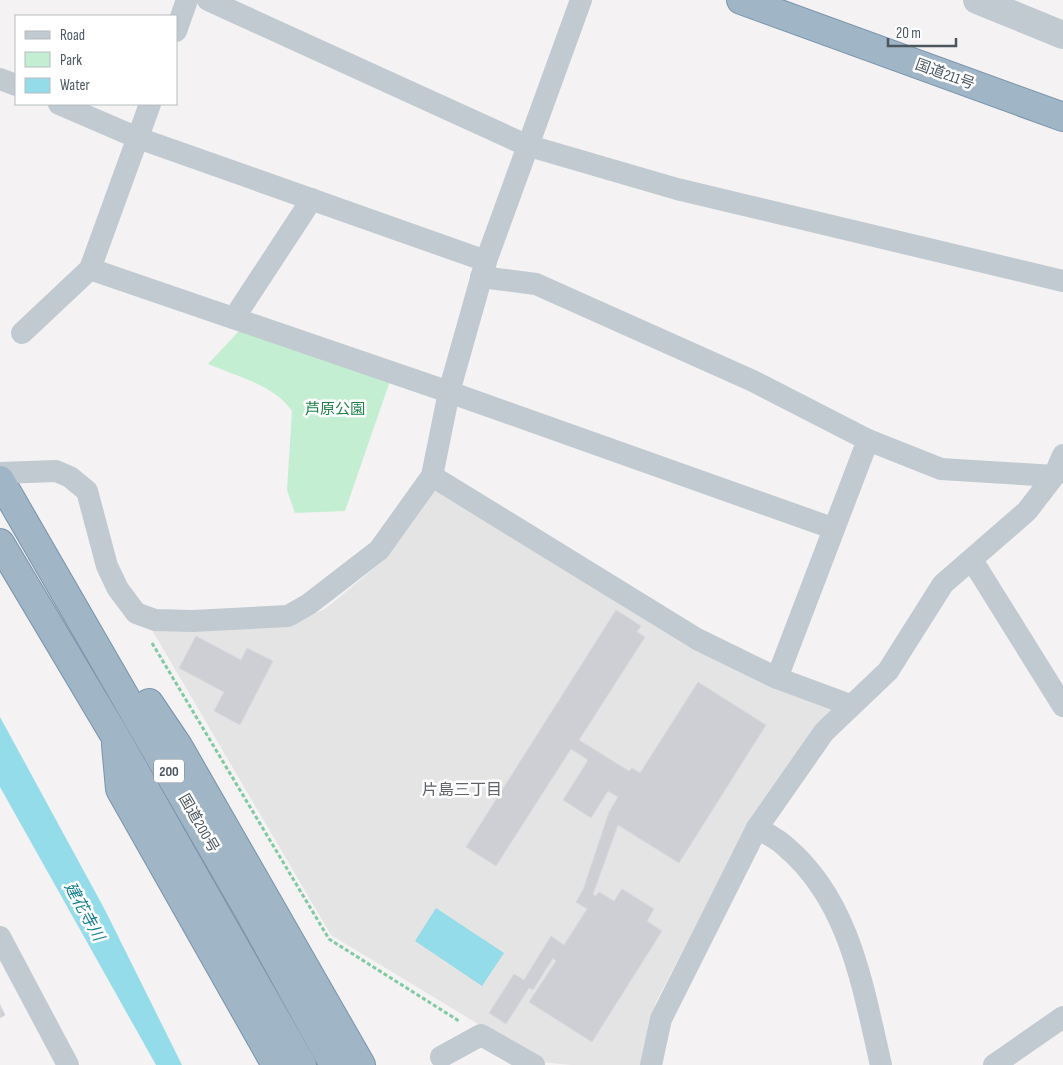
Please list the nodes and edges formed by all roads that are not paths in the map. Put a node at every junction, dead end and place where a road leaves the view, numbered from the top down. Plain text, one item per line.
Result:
1 (188, 0) edge
2 (208, 0) edge
3 (581, 0) edge
4 (742, 0) edge
5 (977, 0) edge
6 (178, 26) edge
7 (1063, 35) edge
8 (0, 79) edge
9 (15, 86) edge
10 (61, 105) edge
11 (150, 105) edge
12 (1063, 117) edge
13 (138, 138) junction
14 (526, 145) junction
15 (312, 199) junction
16 (90, 269) junction
17 (483, 269) junction
18 (1063, 281) edge
19 (234, 318) junction
20 (22, 333) dead end
21 (449, 392) junction
22 (868, 440) junction
23 (1063, 455) edge
24 (0, 473) edge
25 (432, 476) junction
26 (1054, 476) junction
27 (0, 480) edge
28 (25, 520) junction
29 (832, 528) junction
30 (0, 543) edge
31 (972, 560) junction
32 (777, 678) junction
33 (850, 705) junction
34 (1063, 706) edge
35 (115, 736) junction
36 (757, 828) junction
37 (0, 937) edge
38 (1063, 1016) edge
39 (441, 1057) dead end
40 (68, 1065) edge
41 (276, 1065) edge
42 (302, 1065) edge
43 (334, 1065) edge
44 (361, 1065) edge
45 (534, 1065) edge
46 (651, 1065) edge
47 (880, 1065) edge
48 (994, 1065) edge

1 - 6 street
2 - 14 street
3 - 14 street
4 - 12 highway, 国道211号
5 - 7 street
8 - 9 street
10 - 13 street
11 - 13 street
13 - 15 street
13 - 16 street
14 - 17 street
14 - 18 street
15 - 17 street
15 - 19 street
16 - 19 street
16 - 20 street
17 - 21 street
17 - 22 street
19 - 21 street
21 - 25 street
21 - 29 street
22 - 26 street
22 - 29 street
23 - 26 street
24 - 25 street
25 - 32 street
26 - 31 street
27 - 28 highway, 国道200号 / 200
28 - 43 highway, 国道200号 / 200
28 - 44 highway
29 - 32 street
30 - 35 highway, 国道200号 / 200
31 - 33 street
31 - 34 street
32 - 33 street
33 - 36 street
35 - 41 highway
35 - 42 highway, 国道200号 / 200
36 - 46 street
36 - 47 street
37 - 40 street
38 - 48 street
39 - 45 street

